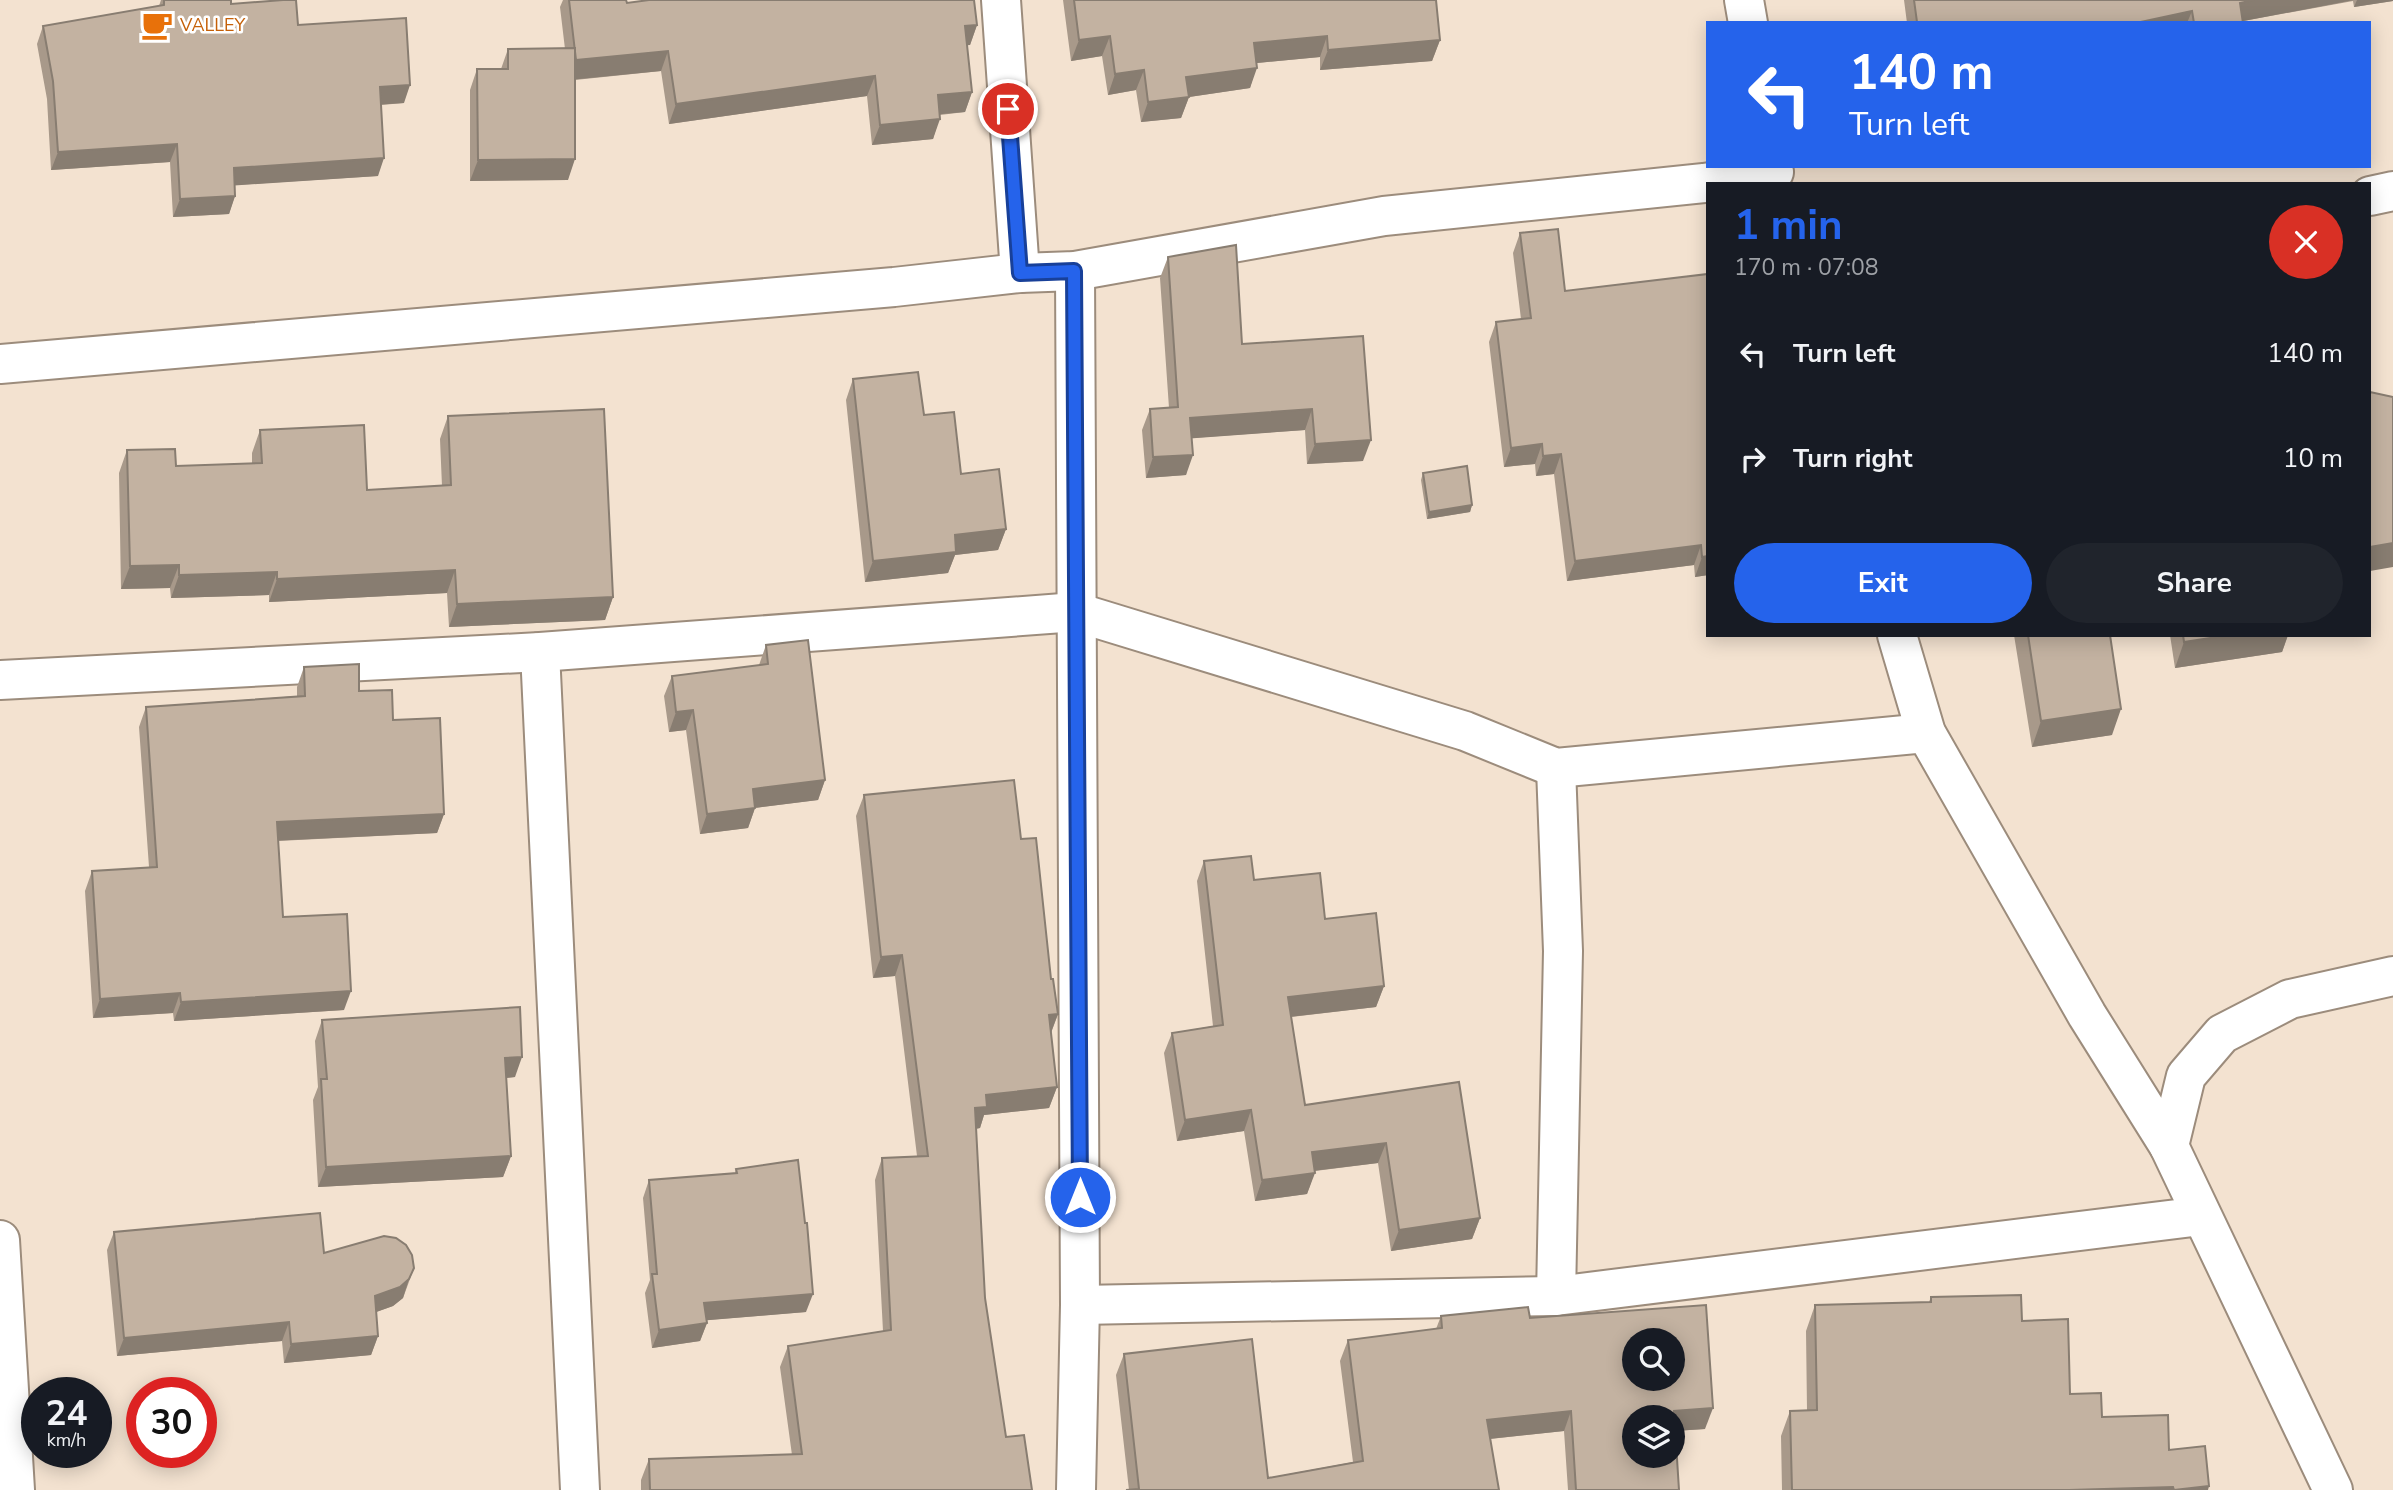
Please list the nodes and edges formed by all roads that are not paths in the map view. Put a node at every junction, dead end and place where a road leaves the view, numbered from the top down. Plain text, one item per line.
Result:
1 (1001, 0) edge
2 (1744, 0) edge
3 (1748, 21) edge
4 (1774, 174) edge
5 (1711, 182) edge
6 (1706, 183) edge
7 (2393, 191) edge
8 (2371, 196) edge
9 (1074, 271) junction
10 (1020, 273) junction
11 (0, 364) edge
12 (1076, 612) junction
13 (1898, 637) edge
14 (540, 652) junction
15 (0, 680) edge
16 (1926, 733) junction
17 (1556, 768) junction
18 (2393, 976) edge
19 (2169, 1146) junction
20 (2201, 1216) junction
21 (0, 1240) edge
22 (1556, 1296) junction
23 (1080, 1305) junction
24 (15, 1490) edge
25 (580, 1490) edge
26 (1076, 1490) edge
27 (2333, 1490) edge

1 - 10 street
2 - 3 street
4 - 5 street
6 - 9 street
7 - 8 street
9 - 10 street
9 - 12 street
10 - 11 street
12 - 14 street
12 - 17 street
12 - 23 street
13 - 16 street
14 - 15 street
14 - 25 street
16 - 17 street
16 - 19 street
17 - 22 street
18 - 19 street
19 - 20 street
20 - 22 street
20 - 27 street
21 - 24 street
22 - 23 street
23 - 26 street

